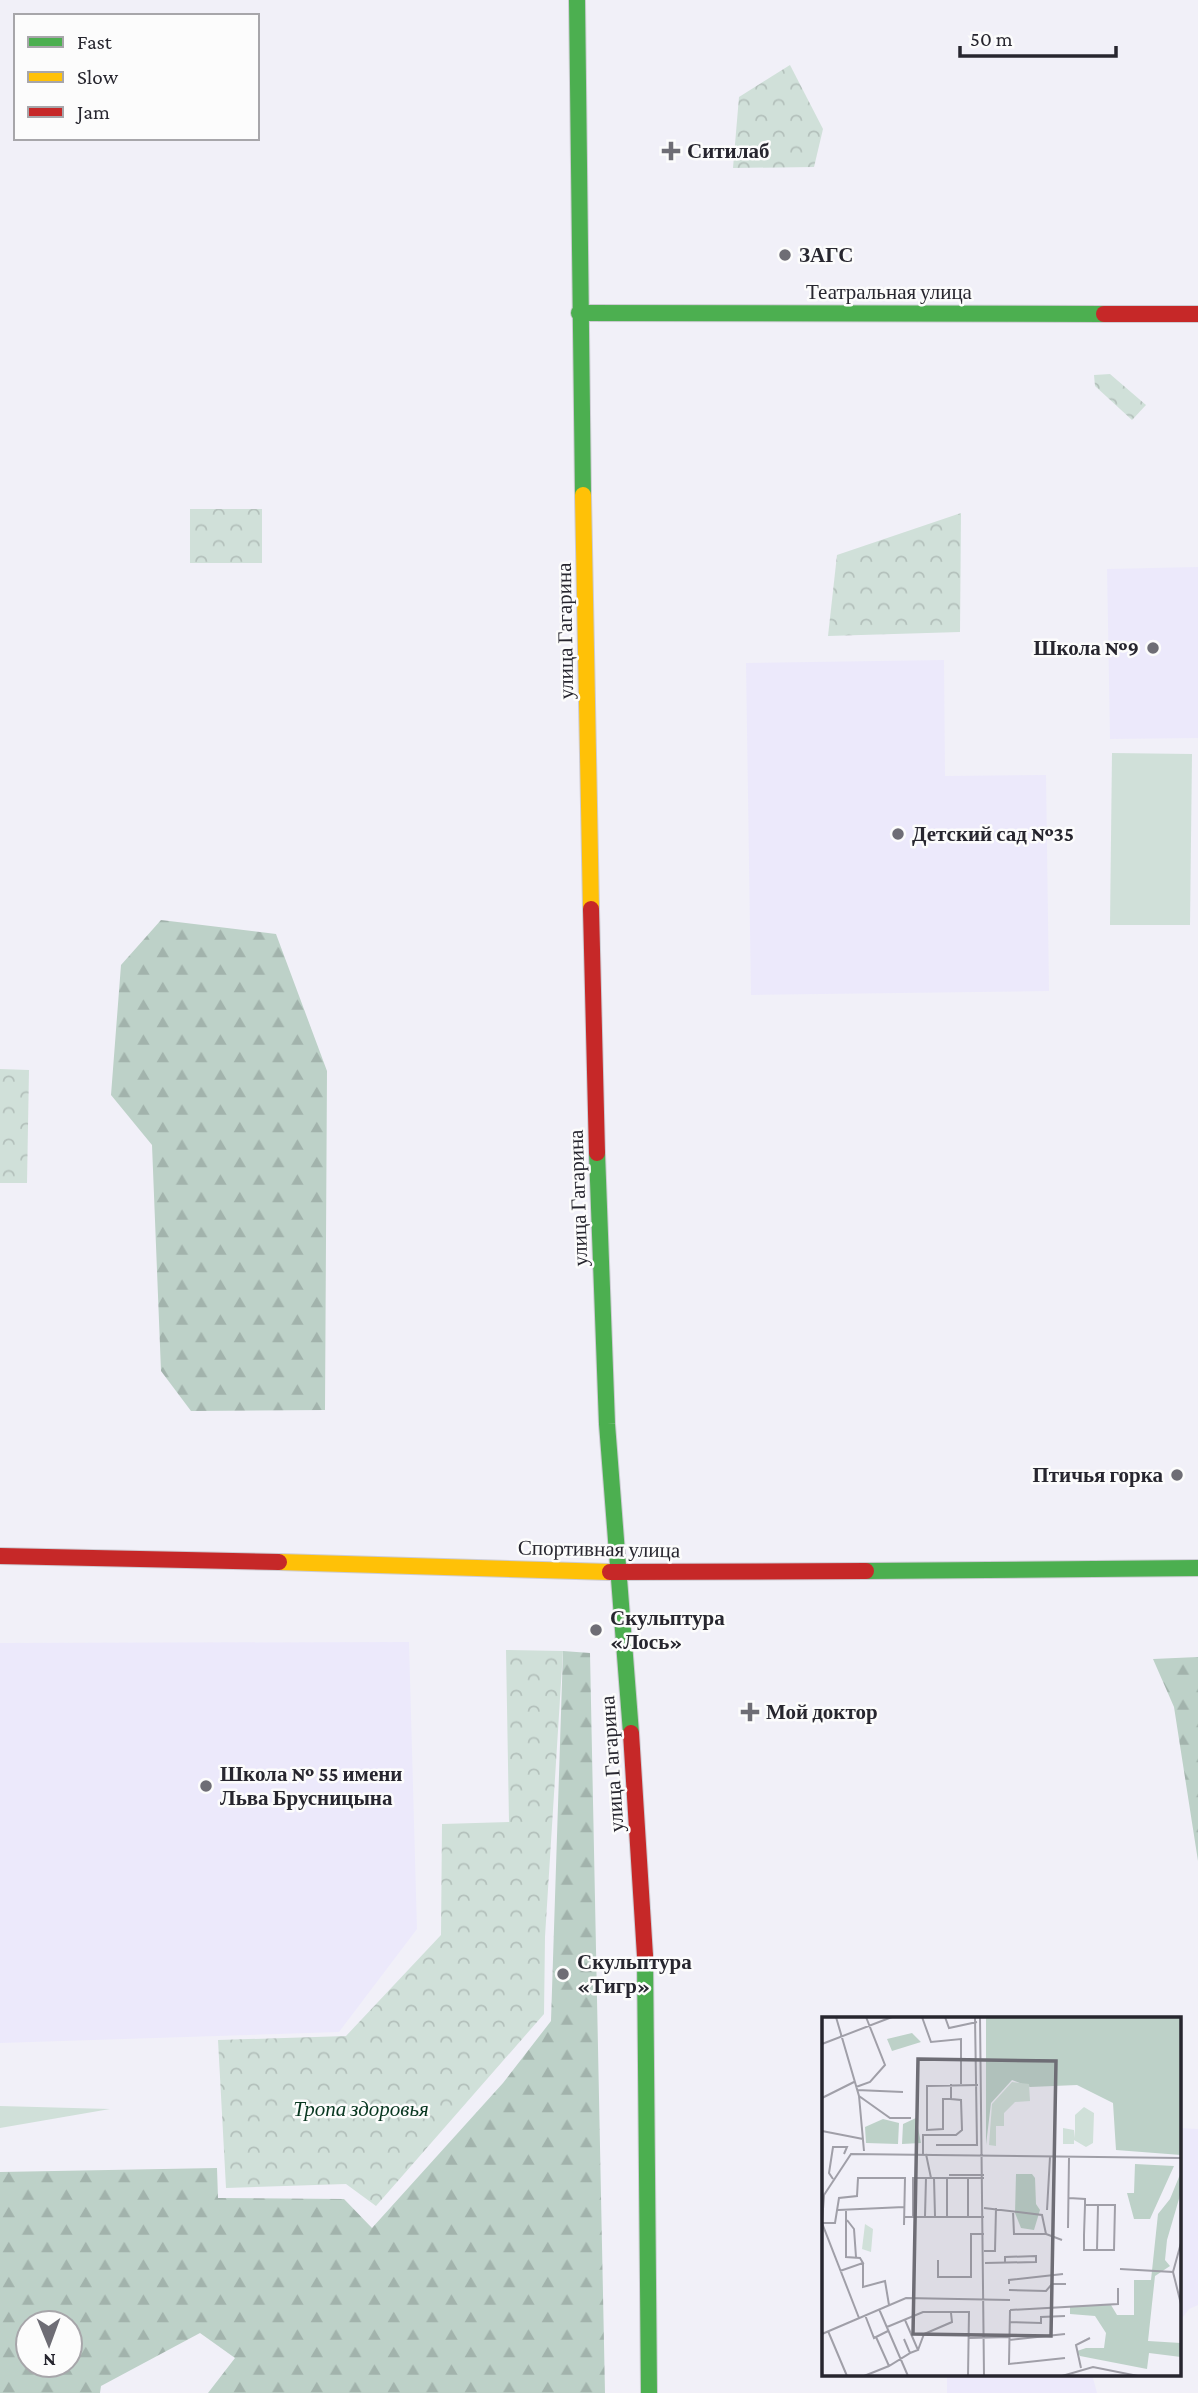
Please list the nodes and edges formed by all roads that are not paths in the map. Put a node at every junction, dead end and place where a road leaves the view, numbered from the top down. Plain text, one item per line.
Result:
1 (577, 0) edge
2 (579, 313) junction
3 (1198, 314) edge
4 (0, 1556) edge
5 (1198, 1568) edge
6 (621, 1573) junction
7 (649, 2393) edge

1 - 2 street, улица Гагарина
2 - 3 street, Театральная улица
2 - 6 street, улица Гагарина
4 - 6 street, Спортивная улица
5 - 6 street, Спортивная улица
6 - 7 street, улица Гагарина

